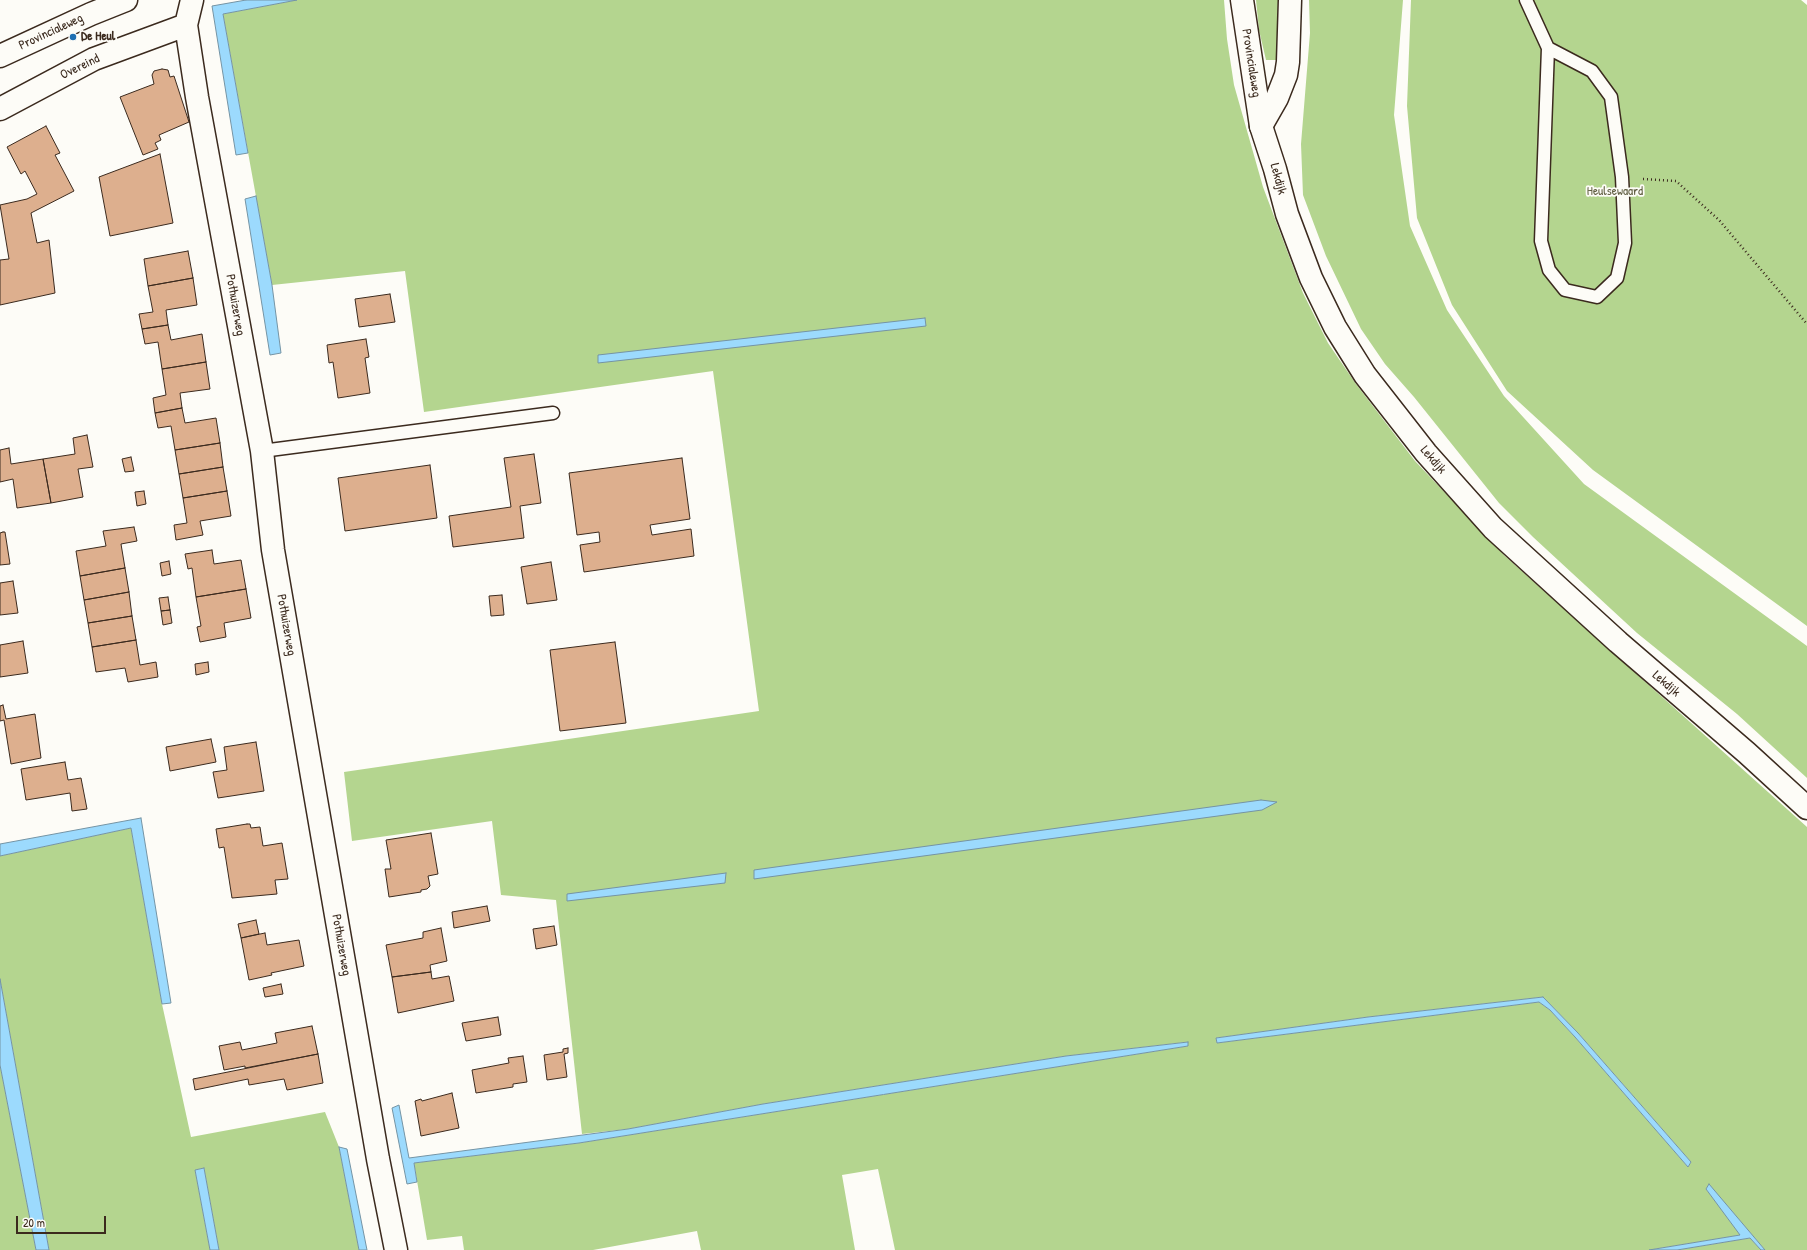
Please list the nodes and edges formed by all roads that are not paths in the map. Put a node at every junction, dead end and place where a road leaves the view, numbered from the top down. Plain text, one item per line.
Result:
1 (126, 0) edge
2 (192, 0) edge
3 (1242, 0) edge
4 (1290, 0) edge
5 (1526, 0) edge
6 (186, 25) junction
7 (1548, 48) junction
8 (0, 56) edge
9 (0, 109) edge
10 (1261, 126) junction
11 (553, 413) dead end
12 (262, 451) junction
13 (1807, 808) edge
14 (396, 1250) edge

1 - 8 street, Provincialeweg
2 - 6 street, Pothuizerweg
3 - 10 street, Provincialeweg
4 - 10 street
5 - 7 lane
6 - 9 street, Overeind
6 - 12 street, Pothuizerweg
7 - 7 lane
10 - 13 street, Lekdijk
11 - 12 lane
12 - 14 street, Pothuizerweg

